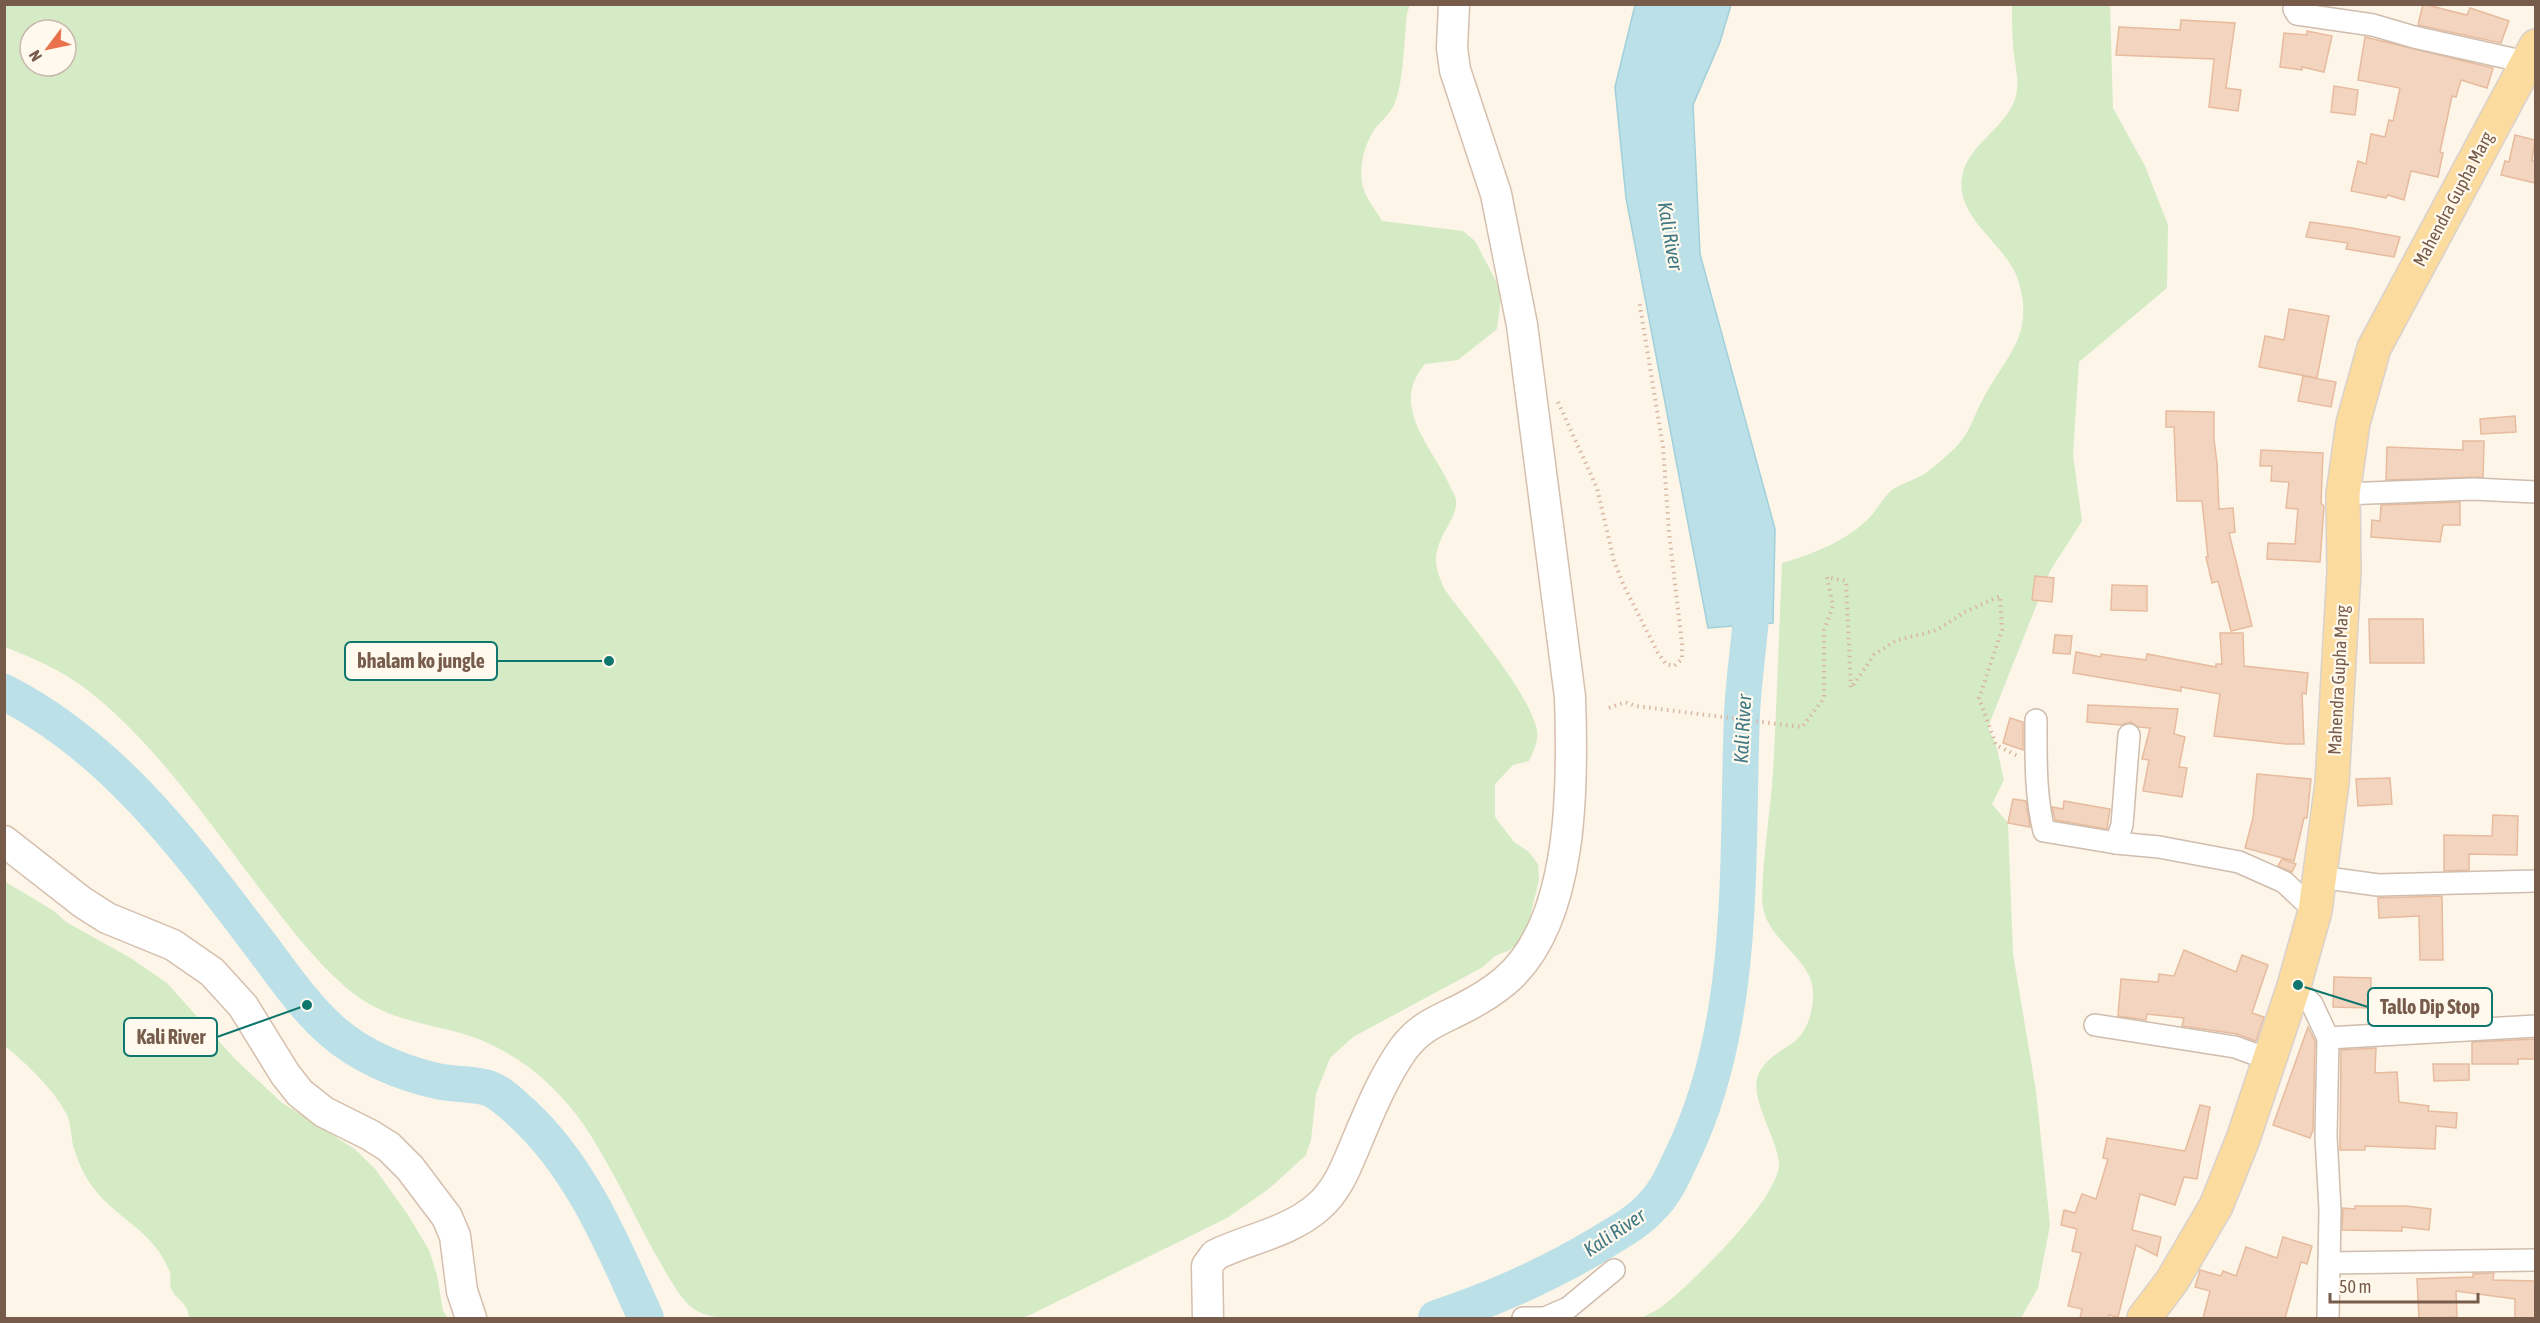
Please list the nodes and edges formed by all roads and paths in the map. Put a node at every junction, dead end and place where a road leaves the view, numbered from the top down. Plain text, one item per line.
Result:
1 (1454, 4) edge
2 (2294, 9) dead end
3 (2531, 54) edge
4 (1639, 300) dead end
5 (1553, 391) dead end
6 (2535, 492) edge
7 (2343, 494) junction
8 (1609, 708) dead end
9 (2036, 720) dead end
10 (2129, 735) dead end
11 (2036, 761) junction
12 (4, 841) edge
13 (2116, 843) junction
14 (2320, 877) junction
15 (2535, 881) edge
16 (2315, 911) junction
17 (2294, 986) junction
18 (2095, 1024) dead end
19 (2535, 1026) edge
20 (2328, 1038) junction
21 (2268, 1059) junction
22 (2535, 1260) edge
23 (2329, 1263) junction
24 (1614, 1269) dead end
25 (471, 1318) edge
26 (1208, 1318) edge
27 (1523, 1318) edge
28 (2144, 1318) edge
29 (2328, 1318) edge

1 - 26 main road
2 - 3 street
3 - 7 main road, Mahendra Gupha Marg
4 - 5 path
6 - 7 street
7 - 14 main road, Mahendra Gupha Marg
8 - 11 path
9 - 11 street
10 - 13 street
11 - 13 street
12 - 25 main road
13 - 16 street
14 - 15 street
14 - 16 main road, Mahendra Gupha Marg
16 - 17 main road, Mahendra Gupha Marg
17 - 20 street
17 - 21 main road, Mahendra Gupha Marg
18 - 21 street
19 - 20 street
20 - 23 street
21 - 28 main road, Mahendra Gupha Marg
22 - 23 street
23 - 29 street
24 - 27 street

